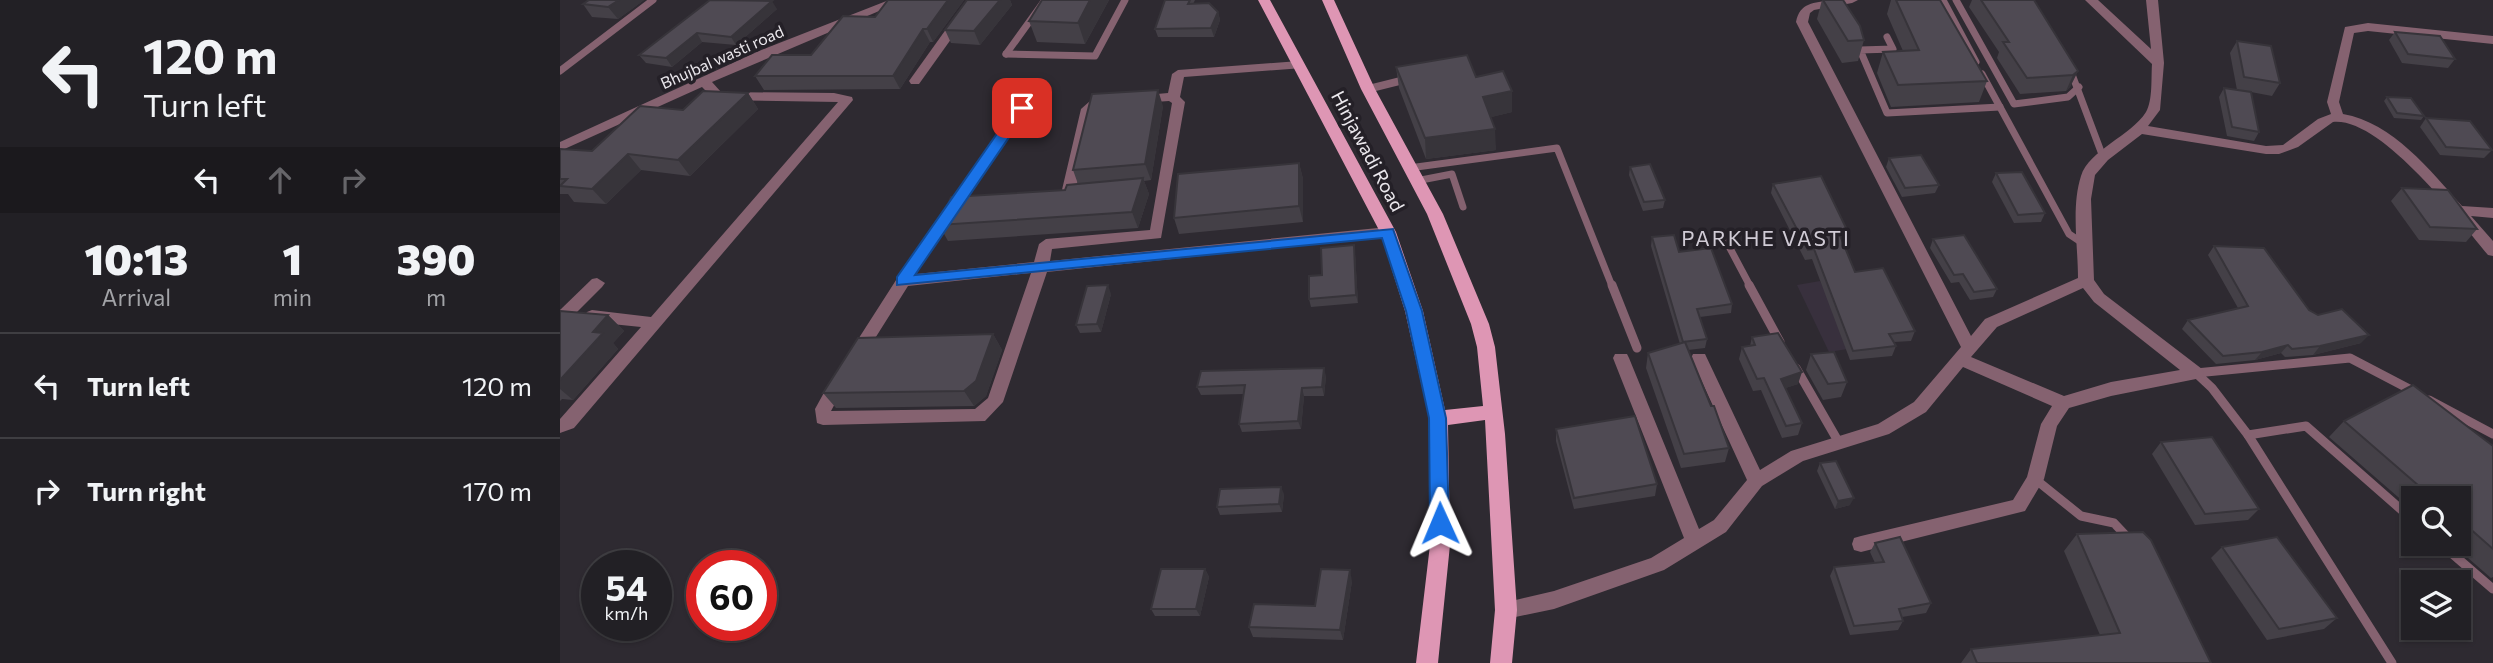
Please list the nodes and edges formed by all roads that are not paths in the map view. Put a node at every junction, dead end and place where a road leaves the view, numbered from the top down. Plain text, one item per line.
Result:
1 (653, 0) edge
2 (898, 0) edge
3 (973, 0) edge
4 (1045, 0) edge
5 (1125, 0) edge
6 (1264, 0) edge
7 (1328, 0) edge
8 (1852, 0) edge
9 (1943, 0) edge
10 (1956, 0) edge
11 (2091, 0) edge
12 (2152, 0) edge
13 (1887, 37) dead end
14 (2493, 40) edge
15 (2065, 62) edge
16 (2158, 63) junction
17 (1299, 65) junction
18 (560, 71) edge
19 (1422, 76) edge
20 (915, 81) dead end
21 (704, 82) junction
22 (2079, 87) junction
23 (1368, 89) junction
24 (1173, 98) junction
25 (2000, 107) junction
26 (1022, 108) dead end
27 (2345, 119) junction
28 (2139, 129) junction
29 (560, 147) edge
30 (2103, 157) junction
31 (1413, 174) junction
32 (1068, 194) edge
33 (979, 202) edge
34 (953, 204) junction
35 (1463, 206) dead end
36 (2458, 210) junction
37 (2493, 213) edge
38 (1388, 232) junction
39 (1724, 237) dead end
40 (2084, 245) junction
41 (2493, 251) edge
42 (1041, 270) junction
43 (902, 281) junction
44 (2086, 281) junction
45 (597, 283) dead end
46 (564, 316) edge
47 (656, 323) junction
48 (1784, 347) edge
49 (1637, 348) dead end
50 (1965, 354) junction
51 (1621, 358) dead end
52 (1699, 358) dead end
53 (1790, 359) edge
54 (2196, 373) junction
55 (2063, 403) junction
56 (1494, 412) junction
57 (1438, 418) junction
58 (560, 426) edge
59 (2493, 434) edge
60 (2248, 435) junction
61 (1838, 442) junction
62 (2035, 479) junction
63 (1756, 481) junction
64 (2401, 509) edge
65 (1695, 541) junction
66 (1861, 544) dead end
67 (2142, 552) edge
68 (2455, 556) edge
69 (2493, 589) edge
70 (1506, 610) junction
71 (1427, 663) edge
72 (1501, 663) edge
73 (2392, 663) edge

1 - 18 lane
2 - 21 street, Bhujbal wasti road
3 - 20 street
4 - 5 lane
6 - 17 main road, Hinjawadi Road
7 - 23 main road, Hinjawadi Road
8 - 50 street
9 - 25 lane
10 - 22 lane
11 - 16 street
12 - 16 street
13 - 25 lane
14 - 27 street
15 - 22 lane
16 - 28 street
17 - 24 street
17 - 38 main road, Hinjawadi Road
19 - 23 street
21 - 29 street, Bhujbal wasti road
21 - 47 street
22 - 30 lane
23 - 31 main road, Hinjawadi Road
24 - 32 street
24 - 42 street
25 - 40 lane
26 - 34 street
27 - 28 street
27 - 36 street
28 - 30 street
30 - 40 street
31 - 35 lane
31 - 49 lane
31 - 56 main road, Hinjawadi Road
33 - 34 street
34 - 43 street
36 - 37 street
36 - 41 street
38 - 42 street
38 - 57 main road, Hinjawadi Road
39 - 48 lane
40 - 44 street
42 - 43 street
42 - 43 street
44 - 50 street
44 - 54 street
45 - 46 street
46 - 47 street
47 - 58 street
50 - 55 street
50 - 61 street
51 - 65 street
52 - 63 street
53 - 61 lane
54 - 55 street
54 - 59 lane
54 - 60 lane
55 - 62 street
56 - 57 main road
56 - 70 main road, Hinjawadi Road
57 - 71 main road, Hinjawadi Road
60 - 64 lane
60 - 73 lane
61 - 63 street
62 - 66 street
62 - 67 lane
63 - 65 street
65 - 70 street
68 - 69 lane
70 - 72 main road, Hinjawadi Road

